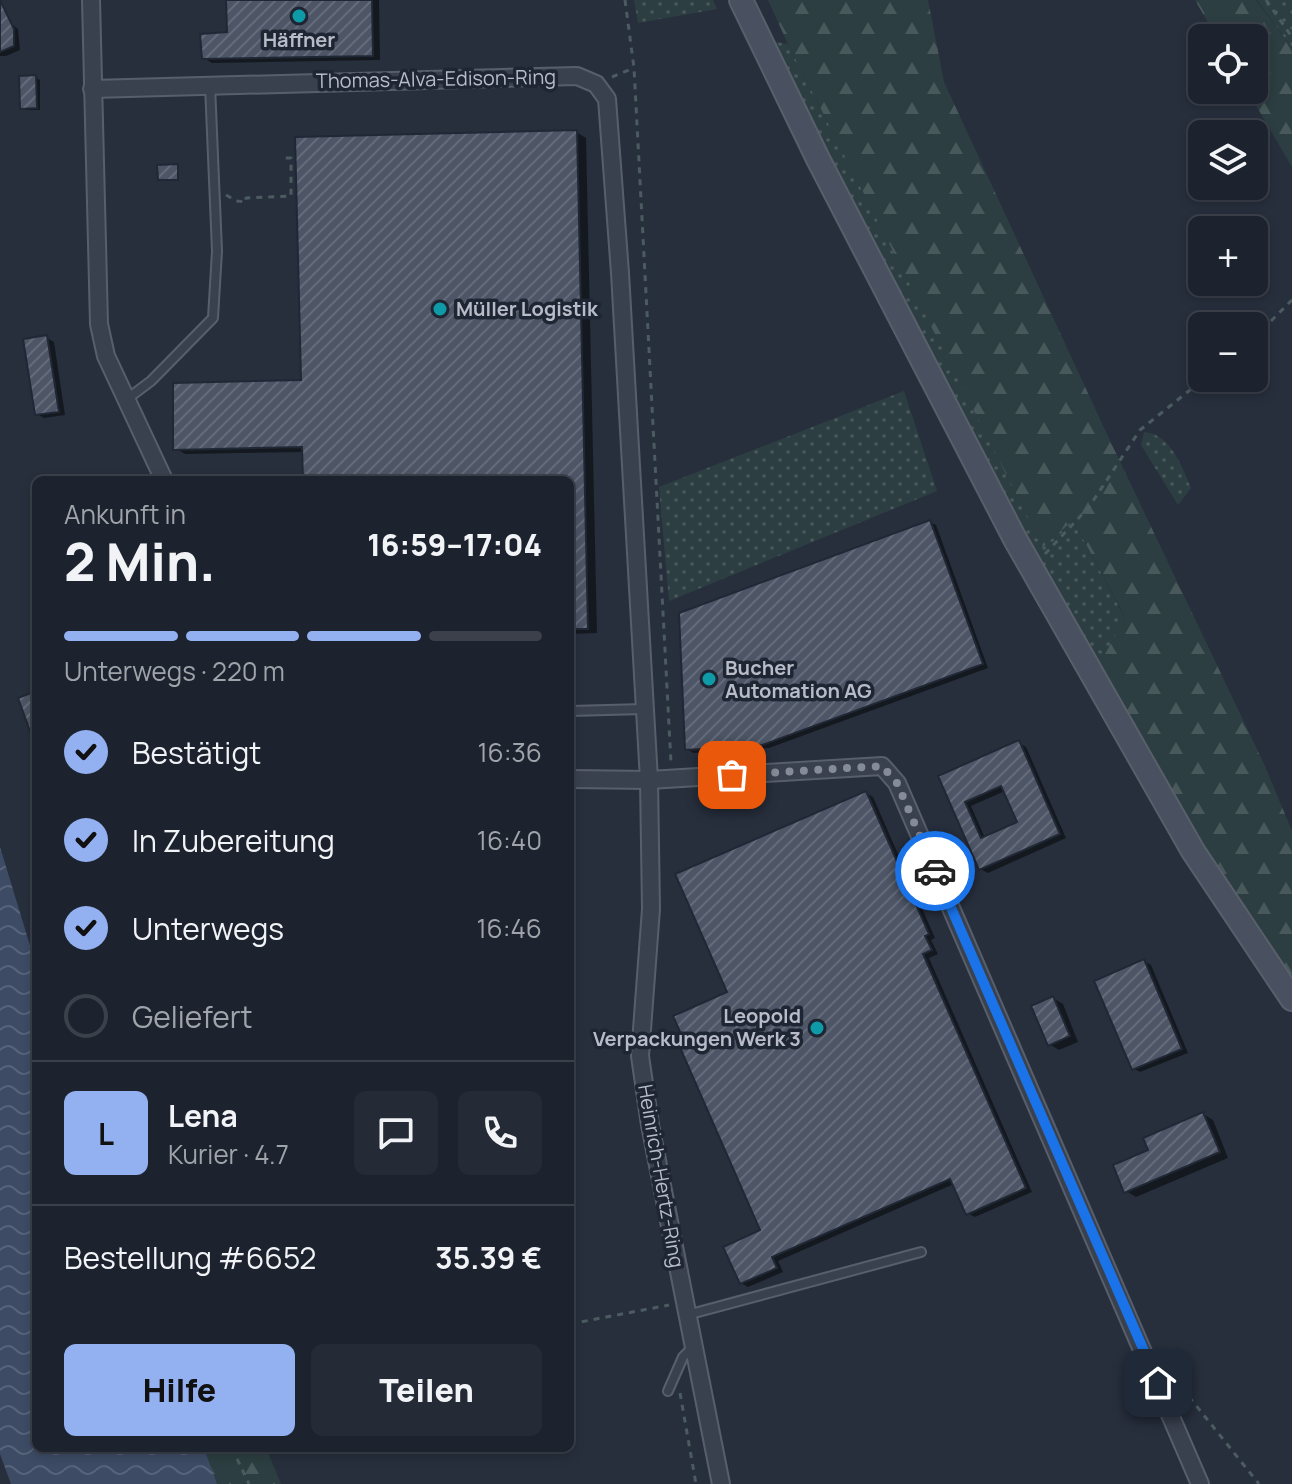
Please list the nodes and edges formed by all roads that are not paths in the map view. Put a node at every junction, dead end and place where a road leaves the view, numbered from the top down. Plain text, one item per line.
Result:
1 (91, 0) edge
2 (741, 0) edge
3 (210, 85) junction
4 (92, 89) junction
5 (127, 400) junction
6 (162, 476) edge
7 (644, 709) junction
8 (574, 711) edge
9 (574, 779) edge
10 (649, 780) junction
11 (1292, 999) edge
12 (921, 1252) dead end
13 (686, 1309) junction
14 (693, 1347) junction
15 (668, 1391) dead end
16 (721, 1484) edge
17 (1200, 1484) edge

1 - 4 street
2 - 11 main road
3 - 4 street, Thomas-Alva-Edison-Ring
3 - 5 lane
3 - 7 street, Thomas-Alva-Edison-Ring
4 - 5 street
5 - 6 street
7 - 8 lane
7 - 10 street
9 - 10 street
10 - 13 street, Heinrich-Hertz-Ring
10 - 17 street
12 - 13 lane
13 - 14 street, Heinrich-Hertz-Ring
14 - 15 lane
14 - 16 street, Heinrich-Hertz-Ring

